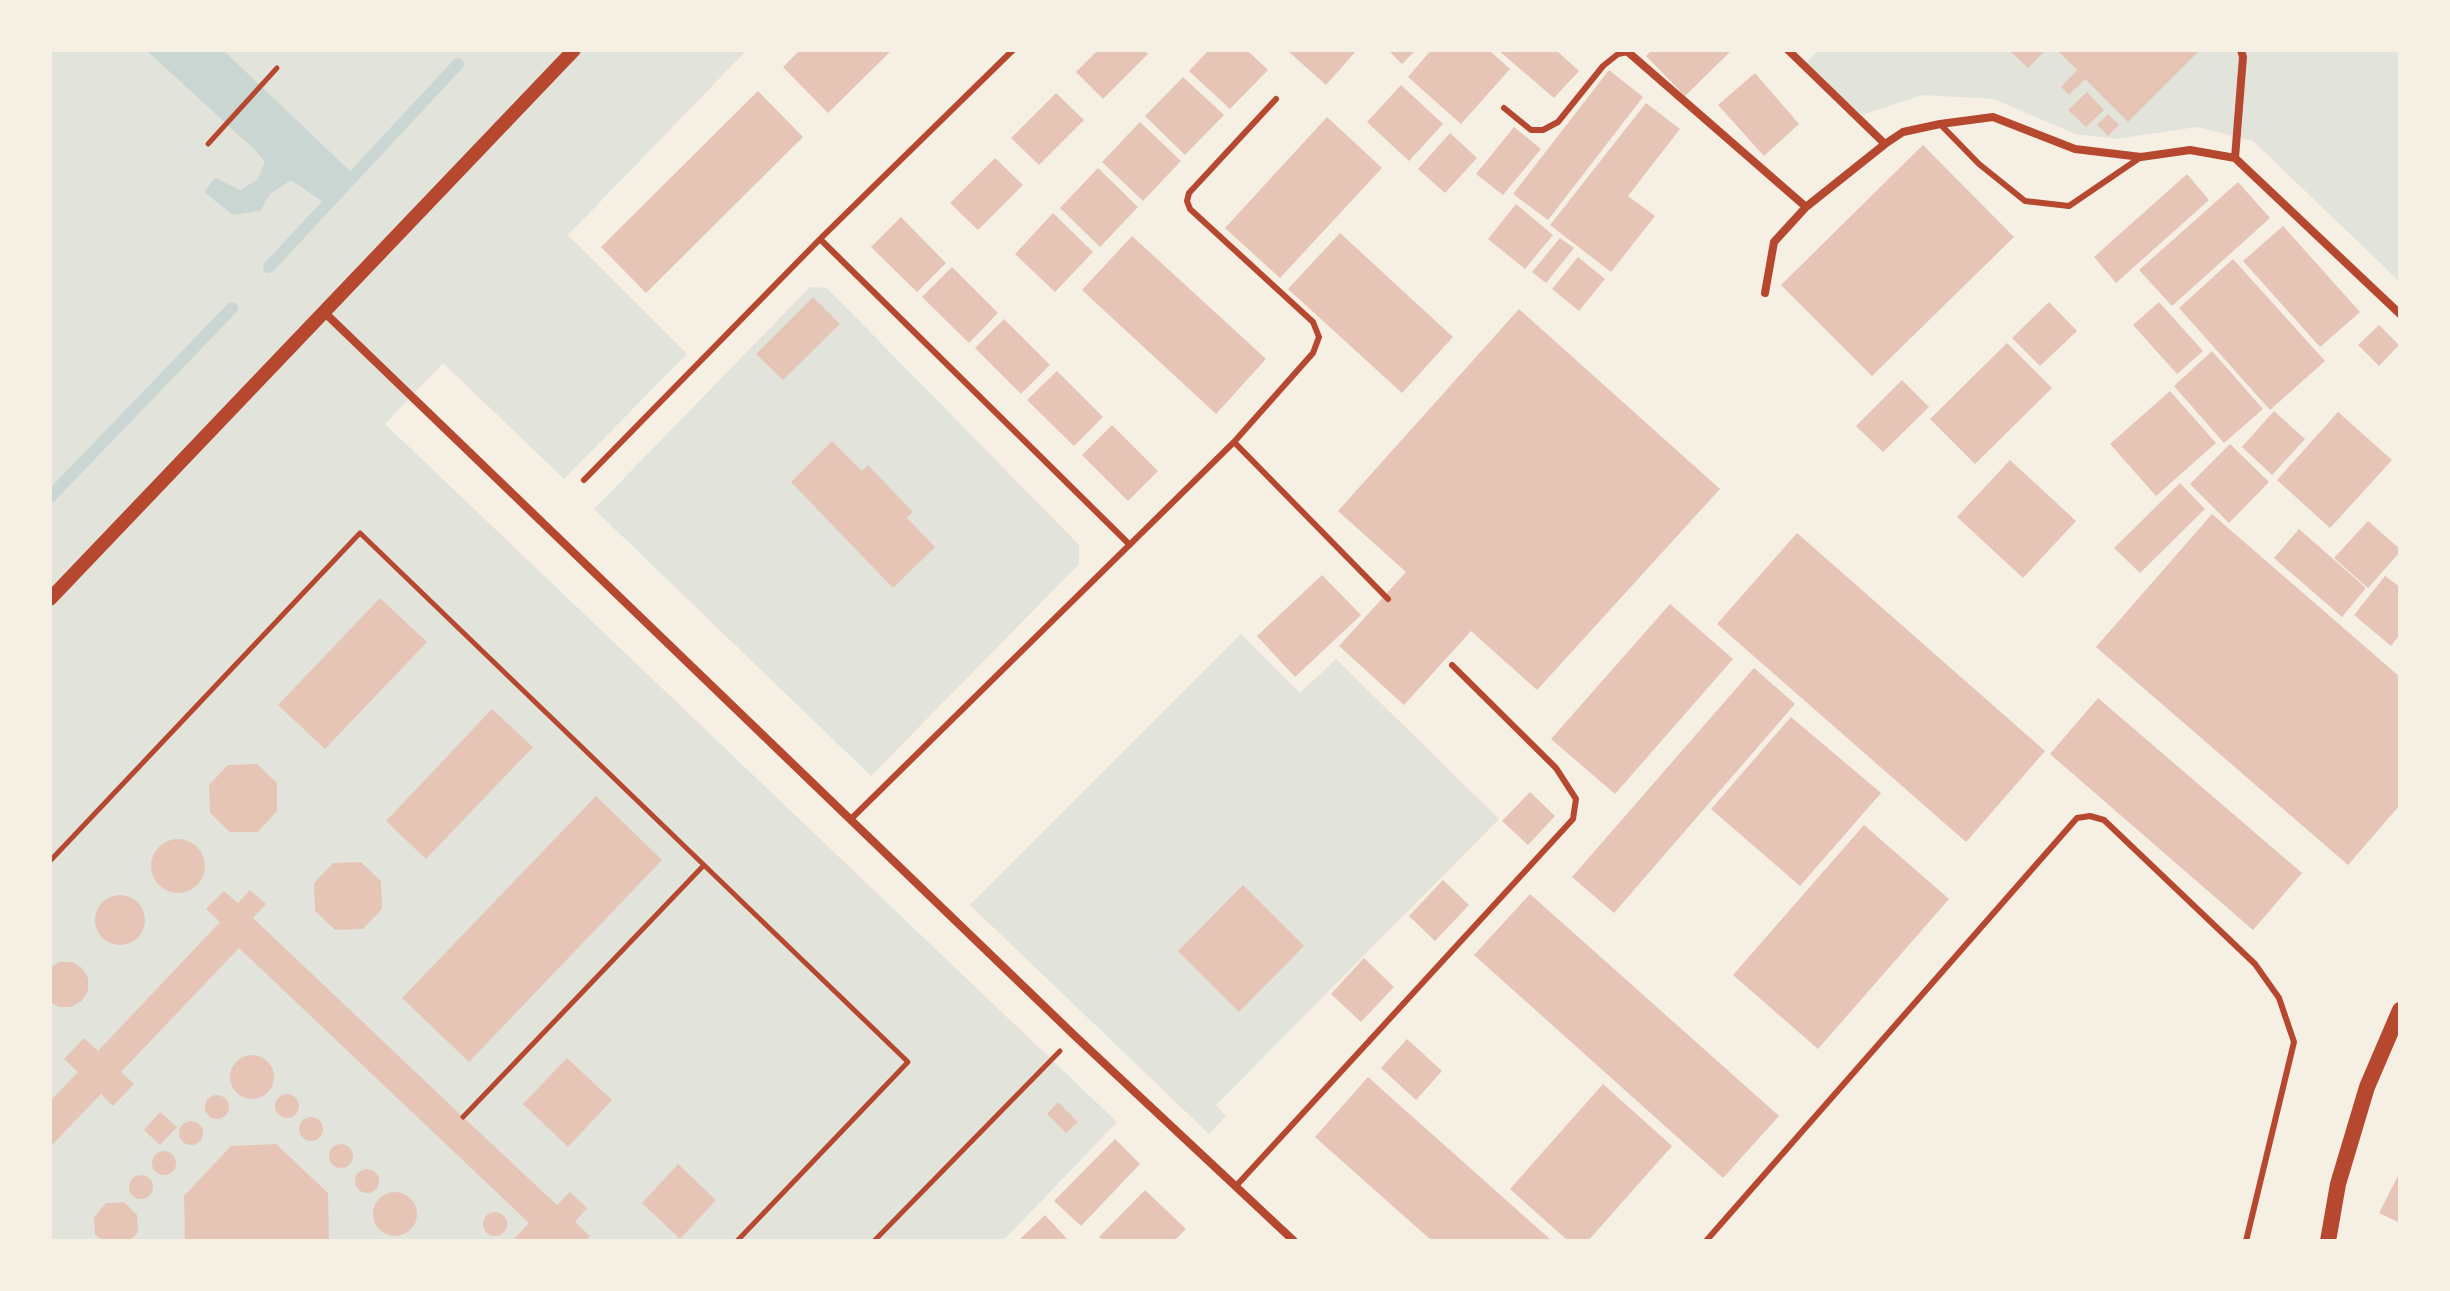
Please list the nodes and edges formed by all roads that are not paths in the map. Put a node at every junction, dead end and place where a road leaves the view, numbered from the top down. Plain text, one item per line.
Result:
1 (574, 50) edge
2 (1013, 50) edge
3 (1788, 50) edge
4 (2241, 50) edge
5 (1628, 52) joint
6 (1276, 99) dead end
7 (1504, 108) dead end
8 (1940, 124) junction
9 (1885, 144) junction
10 (2141, 157) junction
11 (2235, 158) junction
12 (1806, 207) junction
13 (820, 239) junction
14 (1765, 293) dead end
15 (324, 312) junction
16 (2400, 314) edge
17 (1234, 442) junction
18 (584, 480) dead end
19 (1130, 545) junction
20 (50, 599) edge
21 (1388, 599) dead end
22 (1452, 665) dead end
23 (851, 819) junction
24 (2400, 1010) edge
25 (1236, 1186) junction
26 (1294, 1241) edge
27 (1706, 1241) edge
28 (2246, 1241) edge
29 (2328, 1241) edge

1 - 15 street
2 - 13 lane
3 - 9 street
4 - 11 street
5 - 7 lane
5 - 12 street
6 - 17 lane
8 - 9 street
8 - 10 street
8 - 10 lane
9 - 12 street
10 - 11 street
11 - 16 street
12 - 14 street
13 - 18 lane
13 - 19 lane
15 - 20 street
15 - 23 street
17 - 19 lane
17 - 21 lane
19 - 23 lane
22 - 25 lane
23 - 25 street
24 - 29 main road
25 - 26 street
27 - 28 lane

